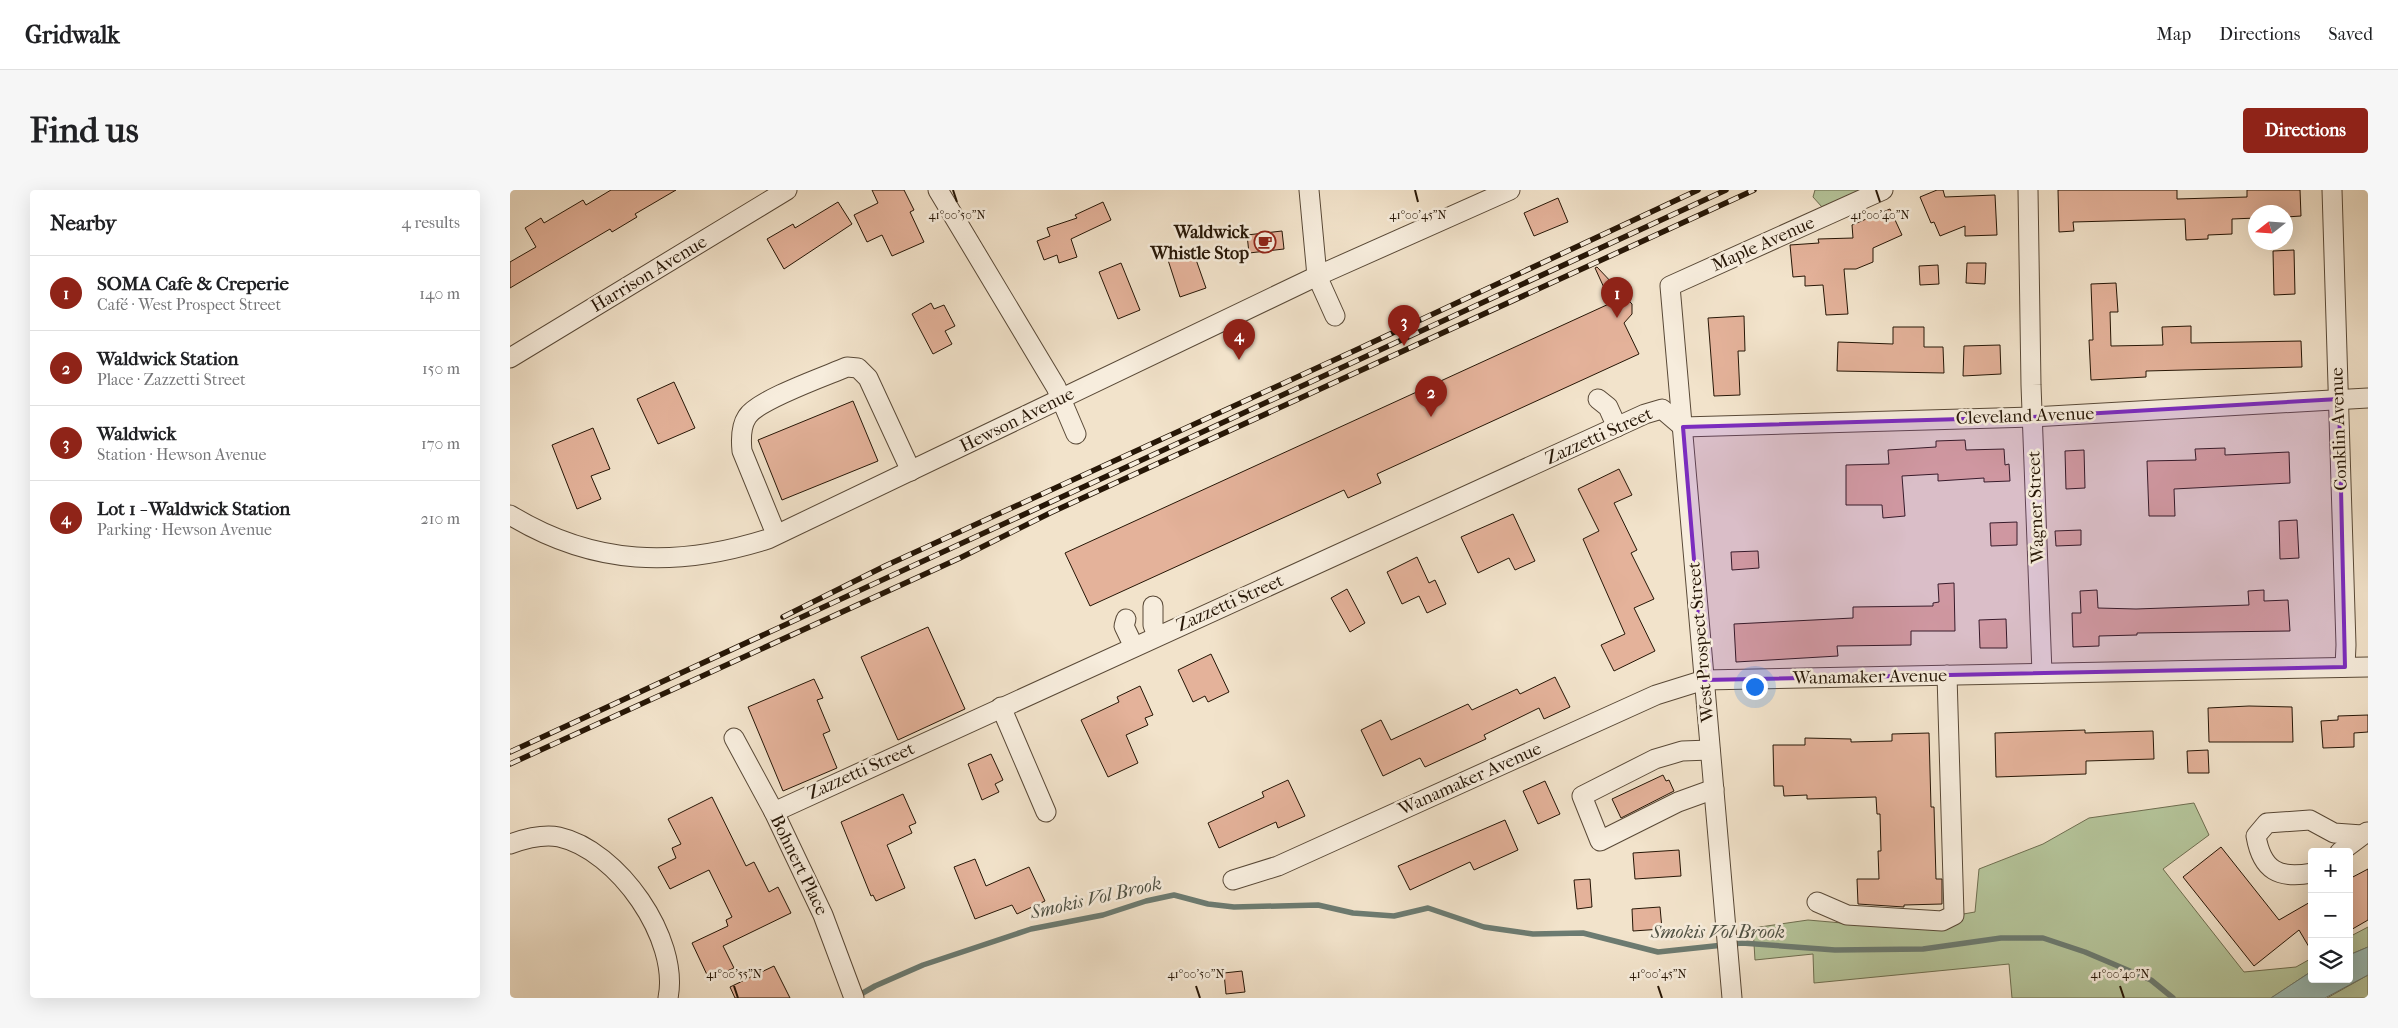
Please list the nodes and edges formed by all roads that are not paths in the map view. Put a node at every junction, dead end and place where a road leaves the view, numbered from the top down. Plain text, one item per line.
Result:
1 (787, 190) edge
2 (938, 190) edge
3 (1309, 190) edge
4 (1510, 190) edge
5 (1883, 190) edge
6 (2028, 190) edge
7 (2332, 190) edge
8 (1317, 276) junction
9 (1670, 286) joint
10 (1335, 316) dead end
11 (510, 358) edge
12 (1062, 398) junction
13 (2368, 398) edge
14 (2339, 399) junction
15 (1598, 400) dead end
16 (2032, 417) junction
17 (1617, 427) junction
18 (1682, 427) junction
19 (1076, 434) dead end
20 (911, 471) junction
21 (510, 515) edge
22 (776, 534) junction
23 (1153, 606) dead end
24 (1126, 619) dead end
25 (1157, 636) junction
26 (1134, 646) junction
27 (2368, 666) edge
28 (2344, 667) junction
29 (2042, 673) junction
30 (1947, 675) junction
31 (1704, 680) junction
32 (1001, 707) junction
33 (734, 738) dead end
34 (1710, 750) junction
35 (1714, 789) junction
36 (774, 812) junction
37 (1046, 812) dead end
38 (2365, 833) edge
39 (510, 844) edge
40 (2345, 848) edge
41 (2308, 874) edge
42 (1233, 880) dead end
43 (1817, 902) dead end
44 (852, 994) edge
45 (668, 998) edge
46 (1732, 998) edge

1 - 11 street, Harrison Avenue
2 - 12 street
3 - 8 street
4 - 8 street, Hewson Avenue
5 - 9 street, Maple Avenue
6 - 16 street, Wagner Street
7 - 14 street, Conklin Avenue
8 - 10 street
8 - 12 street, Hewson Avenue
9 - 18 street, West Prospect Street
12 - 19 street
12 - 20 street, Hewson Avenue
13 - 14 street, Cleveland Avenue
14 - 16 street, Cleveland Avenue
14 - 28 street, Conklin Avenue
15 - 17 street
16 - 18 street, Cleveland Avenue
16 - 29 street, Wagner Street
17 - 18 street, Zazzetti Street
17 - 25 street, Zazzetti Street
18 - 31 street, West Prospect Street
20 - 22 street, Hewson Avenue
20 - 22 street
21 - 22 street, Hewson Avenue
23 - 25 street
24 - 26 street
25 - 26 street, Zazzetti Street
26 - 32 street, Zazzetti Street
27 - 28 street, Wanamaker Avenue
28 - 29 street, Wanamaker Avenue
29 - 30 street, Wanamaker Avenue
30 - 31 street, Wanamaker Avenue
30 - 43 street
31 - 34 street, West Prospect Street
31 - 42 street, Wanamaker Avenue
32 - 36 street, Zazzetti Street
32 - 37 street
33 - 36 street, Bohnert Place
34 - 35 street, West Prospect Street
34 - 35 street
35 - 46 street, West Prospect Street
36 - 44 street, Bohnert Place
38 - 40 street
38 - 41 street
39 - 45 street

